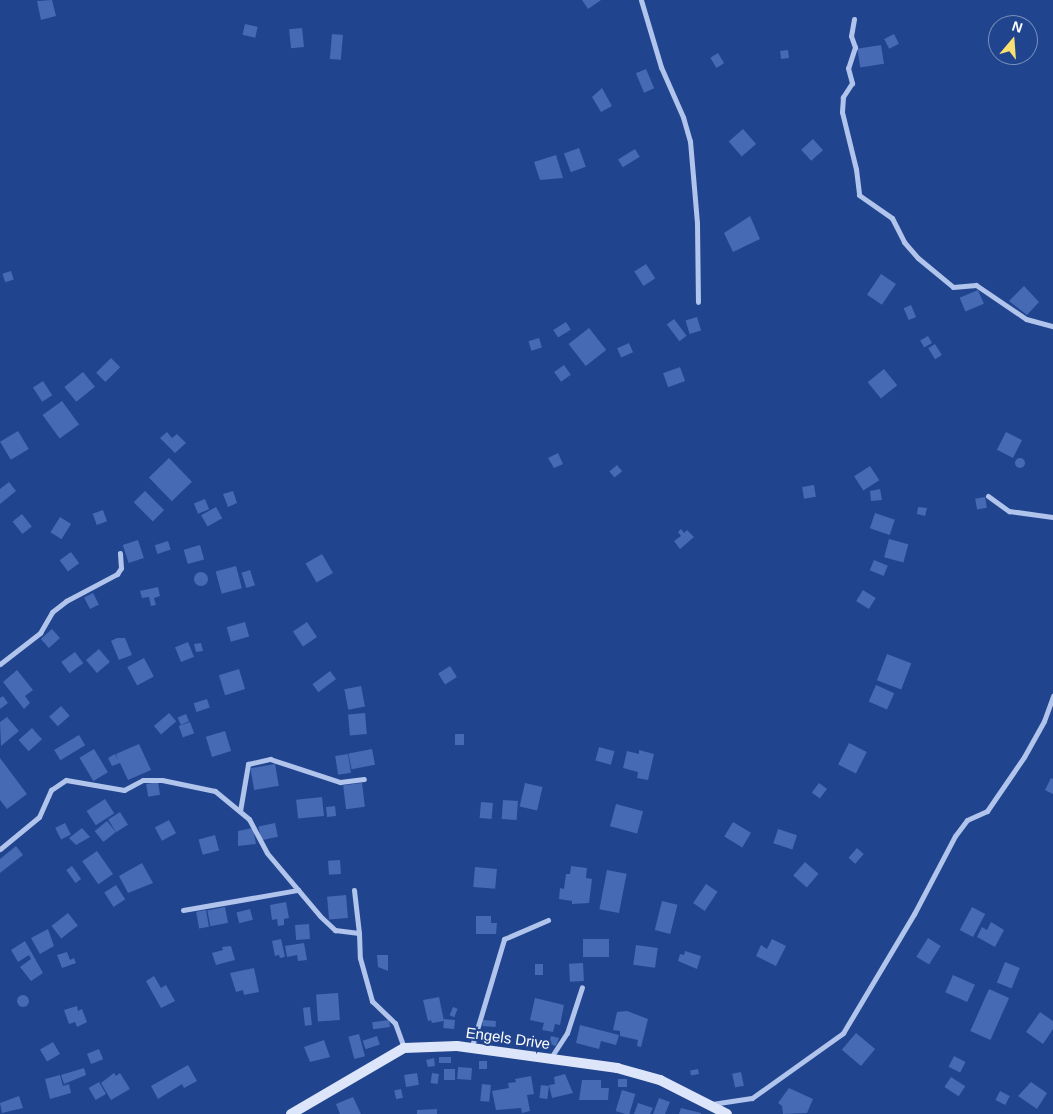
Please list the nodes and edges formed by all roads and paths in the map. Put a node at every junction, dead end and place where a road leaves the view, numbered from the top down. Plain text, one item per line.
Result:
1 (641, 0) edge
2 (854, 19) dead end
3 (698, 302) dead end
4 (1053, 326) edge
5 (988, 496) dead end
6 (1053, 517) edge
7 (120, 552) dead end
8 (0, 664) edge
9 (1053, 696) edge
10 (364, 779) dead end
11 (240, 811) junction
12 (0, 849) edge
13 (298, 890) junction
14 (354, 890) dead end
15 (183, 910) dead end
16 (548, 920) dead end
17 (359, 933) junction
18 (582, 987) dead end
19 (472, 1046) junction
20 (404, 1048) junction
21 (550, 1060) junction
22 (720, 1110) edge
23 (291, 1114) edge

1 - 3 street
2 - 4 street
5 - 6 street
7 - 8 street
9 - 22 street
10 - 11 street
11 - 12 street
11 - 13 street
13 - 15 street
13 - 17 street
14 - 17 street
16 - 19 street
17 - 20 street
18 - 21 street
19 - 20 street, Engels Drive
19 - 21 street, Engels Drive
20 - 23 street, Engels Drive
21 - 22 street, Engels Drive

